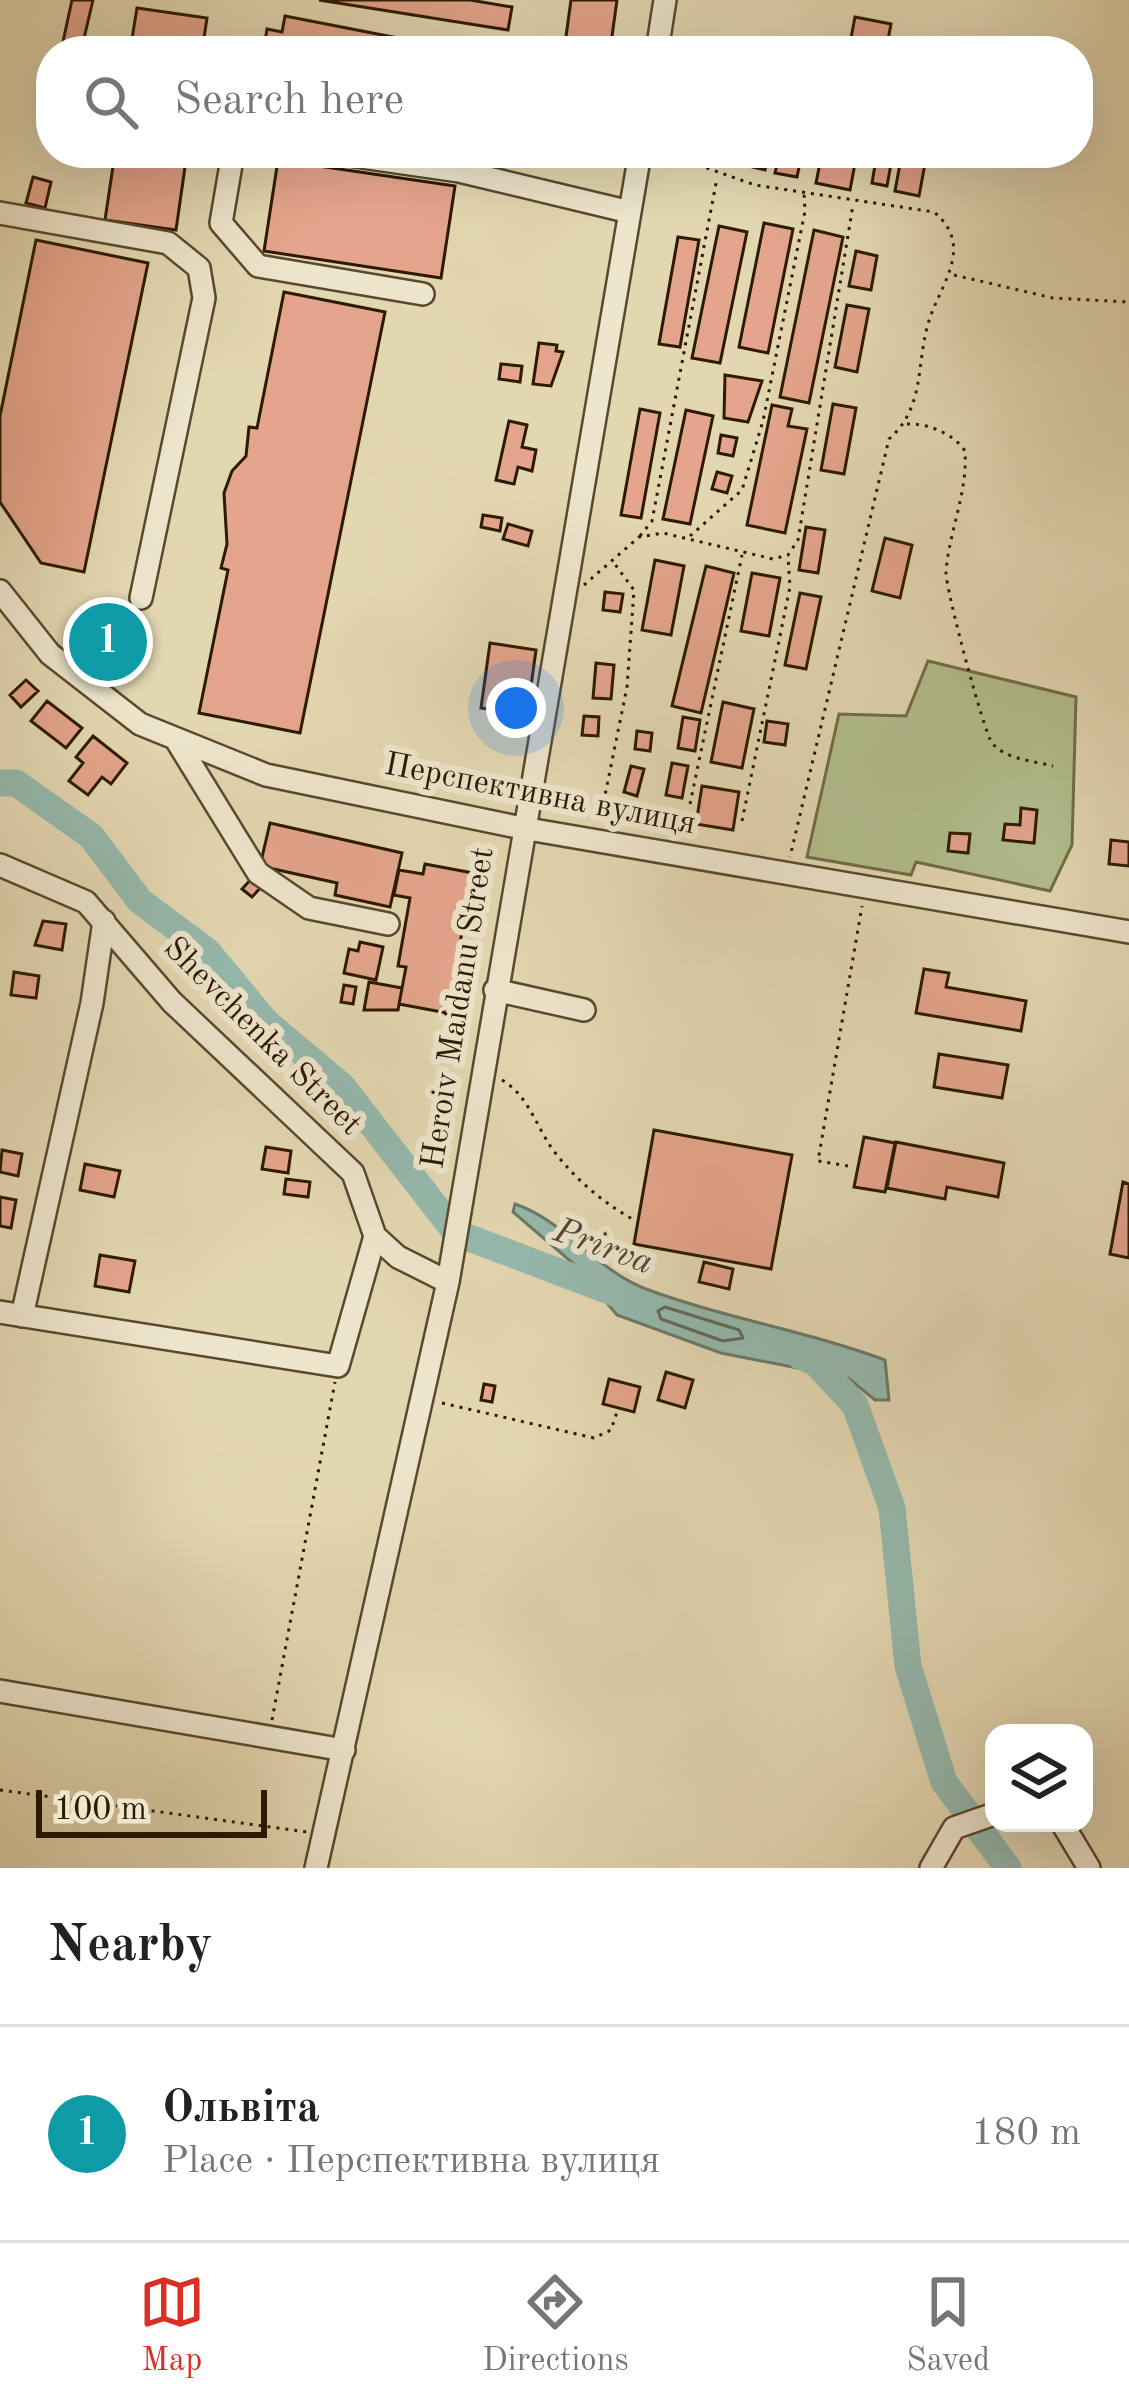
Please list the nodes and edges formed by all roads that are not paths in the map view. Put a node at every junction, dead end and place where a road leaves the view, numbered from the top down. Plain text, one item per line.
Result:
1 (665, 0) edge
2 (659, 36) edge
3 (230, 168) edge
4 (438, 168) edge
5 (637, 168) edge
6 (630, 212) junction
7 (0, 213) edge
8 (422, 294) dead end
9 (0, 591) edge
10 (141, 598) dead end
11 (178, 743) junction
12 (522, 827) junction
13 (0, 866) edge
14 (104, 921) junction
15 (388, 924) dead end
16 (1129, 932) edge
17 (495, 990) junction
18 (584, 1010) dead end
19 (375, 1236) junction
20 (448, 1282) junction
21 (11, 1314) edge
22 (0, 1691) edge
23 (344, 1750) junction
24 (985, 1817) edge
25 (1067, 1832) edge
26 (316, 1868) edge
27 (931, 1868) edge
28 (1089, 1868) edge

1 - 2 street
3 - 8 street
4 - 6 street
5 - 6 street, Heroiv Maidanu Street
6 - 12 street, Heroiv Maidanu Street
7 - 10 street
9 - 11 street, Перспективна вулиця
11 - 12 street, Перспективна вулиця
11 - 15 street
12 - 16 street, Перспективна вулиця
12 - 17 street, Heroiv Maidanu Street
13 - 14 street, Shevchenka Street
14 - 19 street, Shevchenka Street
14 - 21 street
17 - 18 street
17 - 20 street, Heroiv Maidanu Street
19 - 20 street
19 - 21 street
20 - 23 street, Heroiv Maidanu Street
22 - 23 street
23 - 26 street, Heroiv Maidanu Street
24 - 27 street
25 - 28 street

